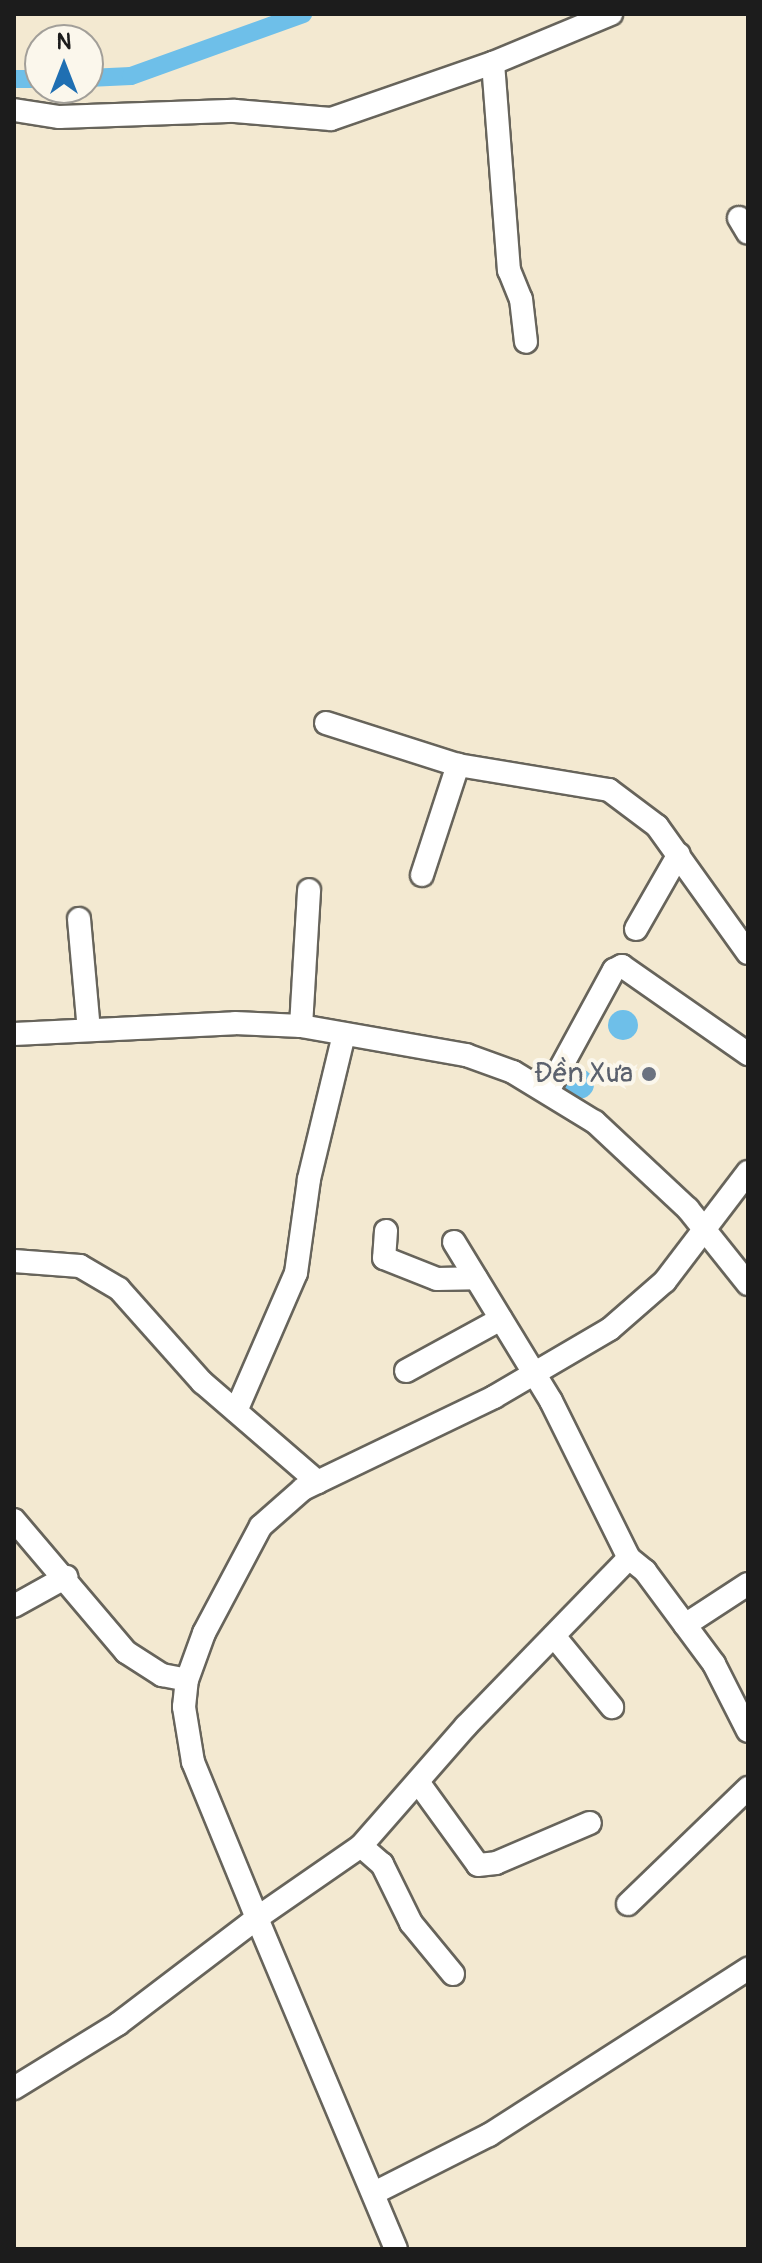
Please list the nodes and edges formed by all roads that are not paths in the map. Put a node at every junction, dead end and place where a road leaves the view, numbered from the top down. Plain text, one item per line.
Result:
1 (611, 14) edge
2 (493, 63) junction
3 (14, 110) edge
4 (526, 342) dead end
5 (326, 723) dead end
6 (458, 765) junction
7 (679, 854) junction
8 (422, 875) dead end
9 (309, 890) dead end
10 (79, 919) dead end
11 (636, 929) dead end
12 (748, 953) edge
13 (301, 1026) junction
14 (89, 1030) junction
15 (14, 1034) edge
16 (344, 1034) junction
17 (748, 1054) edge
18 (548, 1091) junction
19 (748, 1172) edge
20 (706, 1229) junction
21 (386, 1231) dead end
22 (454, 1242) dead end
23 (14, 1261) edge
24 (476, 1278) junction
25 (748, 1284) edge
26 (501, 1319) junction
27 (406, 1371) dead end
28 (535, 1374) junction
29 (236, 1411) junction
30 (318, 1482) junction
31 (14, 1520) edge
32 (629, 1558) junction
33 (66, 1577) junction
34 (748, 1584) edge
35 (14, 1606) edge
36 (685, 1625) junction
37 (554, 1636) junction
38 (187, 1680) junction
39 (612, 1707) dead end
40 (748, 1731) edge
41 (418, 1782) junction
42 (748, 1788) edge
43 (590, 1823) dead end
44 (361, 1846) junction
45 (628, 1904) dead end
46 (257, 1918) junction
47 (748, 1969) edge
48 (453, 1974) dead end
49 (14, 2088) edge
50 (374, 2193) junction
51 (396, 2249) edge

1 - 2 street
2 - 3 street
2 - 4 street
5 - 6 street
6 - 7 street
6 - 8 street
7 - 11 street
7 - 12 street
9 - 13 street
10 - 14 street
13 - 14 street
13 - 16 street
14 - 15 street
16 - 18 street
16 - 29 street
17 - 18 street
18 - 20 street
19 - 20 street
20 - 25 street
20 - 28 street
21 - 24 street
22 - 24 street
23 - 29 street
24 - 26 street
26 - 27 street
26 - 28 street
28 - 30 street
28 - 32 street
29 - 30 street
30 - 38 street
31 - 33 street
32 - 36 street
32 - 37 street
33 - 35 street
33 - 38 street
34 - 36 street
36 - 40 street
37 - 39 street
37 - 41 street
38 - 46 street
41 - 43 street
41 - 44 street
42 - 45 street
44 - 46 street
44 - 48 street
46 - 49 street
46 - 50 street
47 - 50 street
50 - 51 street

